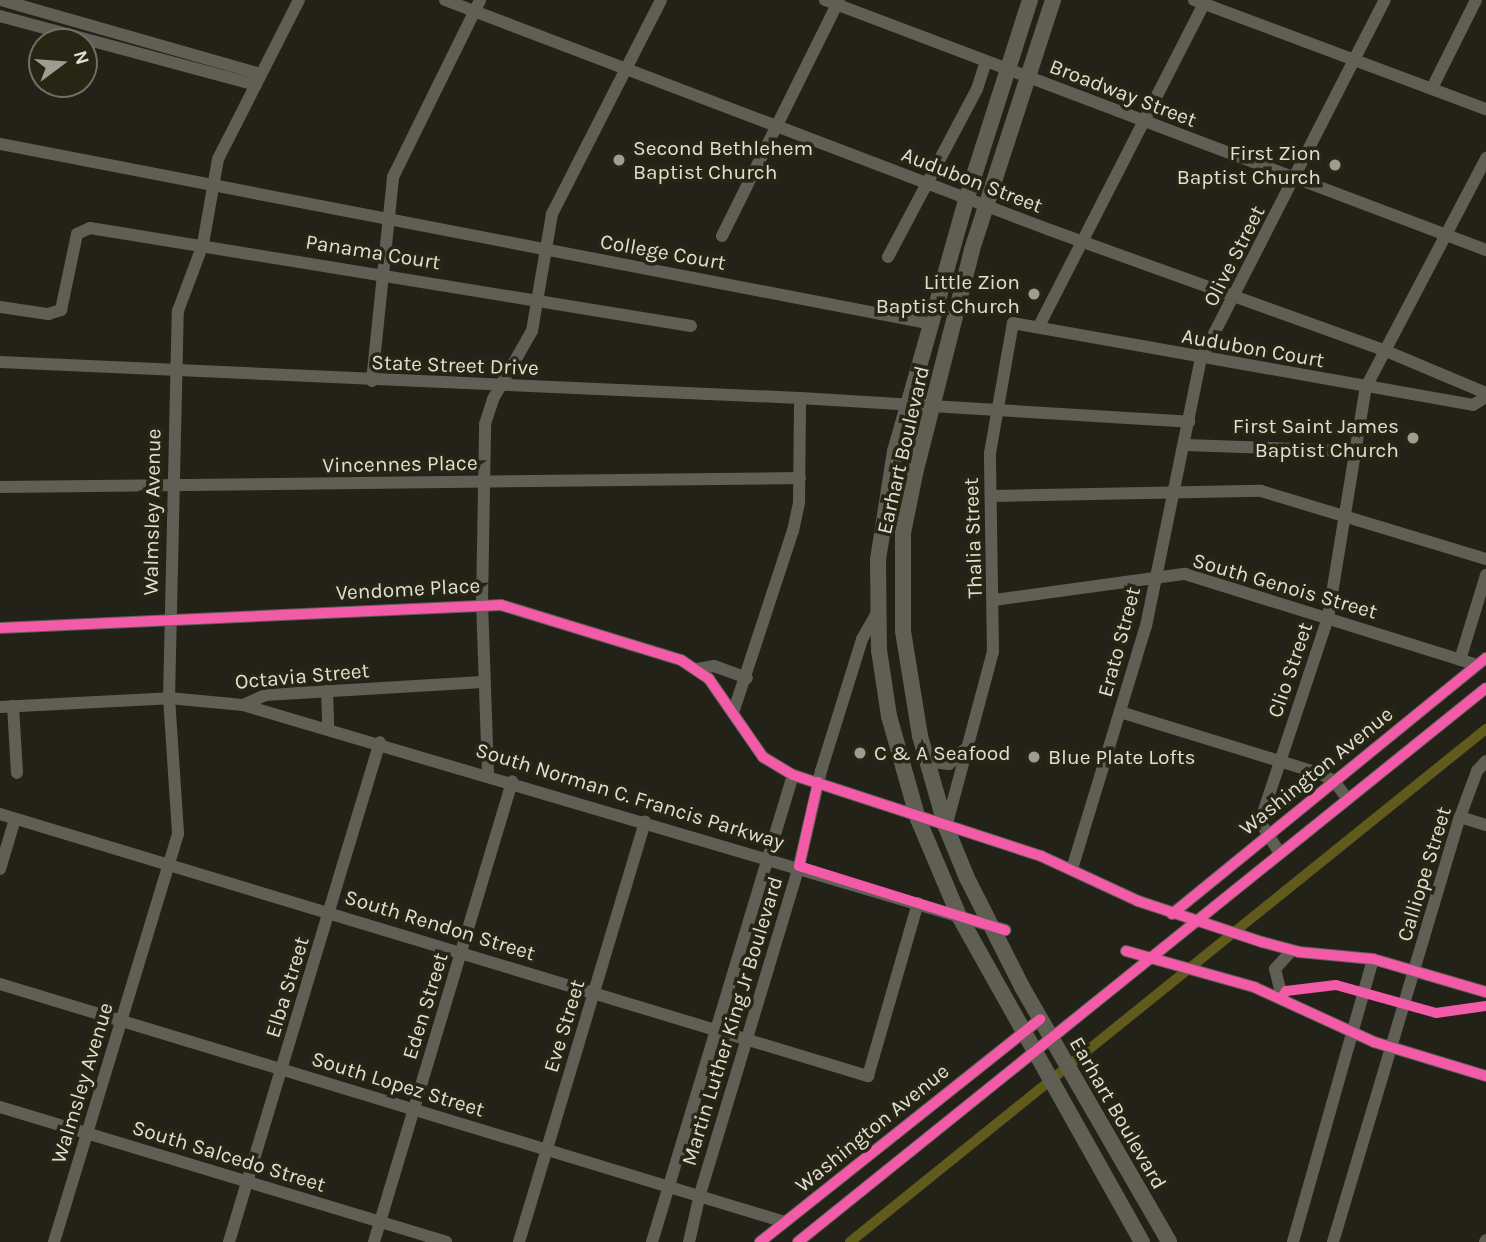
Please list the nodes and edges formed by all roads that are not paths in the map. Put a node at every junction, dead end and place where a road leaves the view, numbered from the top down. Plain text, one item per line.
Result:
1 (1, 0) edge
2 (299, 0) edge
3 (445, 0) edge
4 (661, 0) edge
5 (1030, 0) edge
6 (1053, 0) edge
7 (1385, 0) edge
8 (1476, 0) edge
9 (834, 1) edge
10 (1202, 1) edge
11 (477, 6) edge
12 (0, 16) edge
13 (104, 29) junction
14 (101, 43) junction
15 (1356, 58) junction
16 (986, 62) junction
17 (626, 69) junction
18 (1007, 69) junction
19 (228, 71) junction
20 (1026, 76) junction
21 (259, 79) junction
22 (1432, 88) junction
23 (1486, 109) edge
24 (1142, 121) junction
25 (778, 125) junction
26 (0, 144) edge
27 (1486, 159) edge
28 (1295, 178) junction
29 (924, 183) junction
30 (213, 186) junction
31 (967, 197) junction
32 (986, 205) junction
33 (387, 221) junction
34 (1446, 235) junction
35 (722, 236) dead end
36 (1082, 241) junction
37 (203, 244) junction
38 (544, 250) junction
39 (1486, 250) edge
40 (888, 257) dead end
41 (384, 273) junction
42 (536, 298) junction
43 (1235, 298) junction
44 (0, 307) edge
45 (1013, 323) joint
46 (932, 324) junction
47 (1039, 326) junction
48 (691, 327) dead end
49 (1386, 351) junction
50 (1201, 359) junction
51 (0, 362) edge
52 (175, 370) junction
53 (372, 381) junction
54 (502, 386) junction
55 (1366, 387) junction
56 (1486, 395) edge
57 (800, 398) junction
58 (908, 404) junction
59 (932, 406) junction
60 (997, 410) junction
61 (1189, 422) junction
62 (1185, 445) junction
63 (1354, 451) junction
64 (800, 478) junction
65 (484, 482) junction
66 (172, 486) junction
67 (0, 487) edge
68 (1175, 493) junction
69 (991, 496) junction
70 (1343, 515) junction
71 (1486, 559) edge
72 (1486, 575) edge
73 (1156, 578) junction
74 (994, 600) junction
75 (482, 604) junction
76 (877, 613) junction
77 (1328, 618) junction
78 (169, 621) junction
79 (0, 628) edge
80 (1461, 660) junction
81 (1481, 662) edge
82 (696, 669) junction
83 (747, 678) junction
84 (483, 682) junction
85 (1486, 688) edge
86 (327, 691) junction
87 (169, 698) junction
88 (243, 705) junction
89 (7, 707) edge
90 (1119, 712) junction
91 (733, 713) junction
92 (916, 713) junction
93 (889, 716) junction
94 (328, 729) junction
95 (1391, 735) junction
96 (380, 742) junction
97 (965, 750) junction
98 (1404, 752) junction
99 (927, 761) junction
100 (1280, 761) junction
101 (1486, 761) edge
102 (17, 774) dead end
103 (488, 774) junction
104 (793, 775) junction
105 (512, 781) junction
106 (1334, 781) junction
107 (818, 782) junction
108 (1348, 798) junction
109 (0, 814) edge
110 (1460, 817) junction
111 (15, 819) junction
112 (918, 819) junction
113 (645, 821) junction
114 (1486, 825) edge
115 (946, 827) junction
116 (1268, 835) junction
117 (1279, 852) junction
118 (767, 857) junction
119 (169, 864) junction
120 (799, 866) junction
121 (0, 869) edge
122 (1072, 869) junction
123 (918, 903) junction
124 (330, 912) junction
125 (1172, 914) junction
126 (959, 916) junction
127 (1198, 920) junction
128 (998, 928) junction
129 (461, 950) junction
130 (1292, 950) junction
131 (1126, 951) dead end
132 (1153, 955) junction
133 (1373, 959) junction
134 (1415, 970) junction
135 (0, 984) edge
136 (595, 992) junction
137 (1486, 992) edge
138 (1282, 997) junction
139 (1040, 1019) junction
140 (121, 1021) junction
141 (715, 1028) junction
142 (1024, 1032) junction
143 (1352, 1033) junction
144 (747, 1037) junction
145 (1055, 1045) junction
146 (1392, 1048) junction
147 (1038, 1057) junction
148 (282, 1069) junction
149 (1486, 1076) edge
150 (940, 1098) junction
151 (0, 1107) edge
152 (414, 1109) junction
153 (953, 1115) junction
154 (1101, 1126) junction
155 (87, 1133) junction
156 (1083, 1137) junction
157 (546, 1149) junction
158 (247, 1182) junction
159 (668, 1184) junction
160 (700, 1194) junction
161 (380, 1222) junction
162 (785, 1222) junction
163 (54, 1242) edge
164 (229, 1242) edge
165 (374, 1242) edge
166 (446, 1242) edge
167 (519, 1242) edge
168 (652, 1242) edge
169 (689, 1242) edge
170 (760, 1242) edge
171 (798, 1242) edge
172 (1142, 1242) edge
173 (1169, 1242) edge
174 (1293, 1242) edge
175 (1333, 1242) edge

1 - 13 street
2 - 21 street, Walmsley Avenue
3 - 11 street, Audubon Street
4 - 17 street
5 - 18 main road, Earhart Boulevard
6 - 20 main road, Earhart Boulevard
7 - 15 street, Olive Street
8 - 22 street
9 - 16 street, Broadway Street
9 - 25 street
10 - 15 street
10 - 24 street
11 - 17 street, Audubon Street
11 - 33 street
12 - 14 street
13 - 14 street
13 - 19 street
14 - 19 street
15 - 22 street
15 - 28 street, Olive Street
16 - 18 street, Broadway Street
16 - 29 street
17 - 25 street, Audubon Street
17 - 38 street
18 - 20 street, Broadway Street
18 - 31 main road, Earhart Boulevard
19 - 21 street
20 - 24 street, Broadway Street
20 - 32 main road, Earhart Boulevard
21 - 30 street, Walmsley Avenue
22 - 23 street
24 - 28 street, Broadway Street
24 - 36 street
25 - 29 street, Audubon Street
25 - 35 street
26 - 30 street, College Court
27 - 34 street, Clio Street
28 - 34 street, Broadway Street
28 - 43 street, Olive Street
29 - 31 street, Audubon Street
29 - 40 street
30 - 33 street, College Court
30 - 37 street, Walmsley Avenue
31 - 32 street, Audubon Street
31 - 46 main road, Earhart Boulevard
32 - 36 street, Audubon Street
32 - 59 main road, Earhart Boulevard
33 - 38 street, College Court
33 - 41 street
34 - 39 street, Broadway Street
34 - 49 street, Clio Street
36 - 43 street, Audubon Street
36 - 47 street
37 - 41 street, Panama Court
37 - 44 street, Panama Court
37 - 52 street, Walmsley Avenue
38 - 42 street
38 - 46 street, College Court
41 - 42 street, Panama Court
41 - 53 street
42 - 48 street, Panama Court
42 - 54 street
43 - 49 street, Audubon Street
43 - 50 street, Olive Street
45 - 47 street, Audubon Court
45 - 60 street, Thalia Street
46 - 58 main road, Earhart Boulevard
47 - 50 street, Audubon Court
49 - 55 street, Clio Street
49 - 56 street, Audubon Street
50 - 55 street, Audubon Court
50 - 61 street, Olive Street
51 - 52 street, State Street Drive
52 - 53 street, State Street Drive
52 - 66 street, Walmsley Avenue
53 - 54 street, State Street Drive
54 - 57 street, State Street Drive
54 - 65 street
55 - 56 street, Audubon Court
55 - 63 street, Clio Street
57 - 58 street, State Street Drive
57 - 64 street
58 - 59 street, State Street Drive
58 - 76 main road, Earhart Boulevard
59 - 60 street, State Street Drive
59 - 92 main road, Earhart Boulevard
60 - 61 street, State Street Drive
60 - 69 street, Thalia Street
61 - 62 street, Erato Street
62 - 63 street
62 - 68 street, Erato Street
63 - 70 street, Clio Street
64 - 65 street, Vincennes Place
64 - 83 street
65 - 66 street, Vincennes Place
65 - 75 street
66 - 67 street, Vincennes Place
66 - 78 street, Walmsley Avenue
68 - 69 street
68 - 70 street
68 - 73 street, Erato Street
69 - 74 street, Thalia Street
70 - 71 street
70 - 77 street, Clio Street
72 - 80 street
73 - 74 street, South Genois Street
73 - 77 street, South Genois Street
73 - 90 street, Erato Street
74 - 97 street, Thalia Street
75 - 78 street, Vendome Place
75 - 82 street, Vendome Place
75 - 84 street
76 - 93 main road, Earhart Boulevard
76 - 107 street, Martin Luther King Jr Boulevard
77 - 80 street, South Genois Street
77 - 100 street, Clio Street
78 - 79 street, Vendome Place
78 - 87 street, Walmsley Avenue
80 - 81 street, South Genois Street
81 - 95 street, Washington Avenue
82 - 83 street
82 - 91 street, Vendome Place
83 - 91 street
84 - 86 street, Octavia Street
84 - 103 street
85 - 98 street, Washington Avenue
86 - 88 street, Octavia Street
86 - 94 street
87 - 88 street, Octavia Street
87 - 89 street, Octavia Street
87 - 119 street, Walmsley Avenue
88 - 94 street, South Norman C. Francis Parkway
89 - 102 street
90 - 100 street
90 - 122 street, Erato Street
91 - 104 street, Vendome Place
92 - 93 main road
92 - 99 main road, Earhart Boulevard
93 - 112 main road, Earhart Boulevard
94 - 96 street, South Norman C. Francis Parkway
95 - 98 street
95 - 106 street, Washington Avenue
96 - 103 street, South Norman C. Francis Parkway
96 - 124 street, Elba Street
97 - 99 street
97 - 115 street, Thalia Street
98 - 108 street, Washington Avenue
99 - 115 main road, Earhart Boulevard
100 - 106 street
100 - 116 street, Clio Street
101 - 110 street, Calliope Street
103 - 105 street, South Norman C. Francis Parkway
104 - 107 street, Vendome Place
104 - 118 street, Martin Luther King Jr Boulevard
105 - 113 street, South Norman C. Francis Parkway
105 - 129 street, Eden Street
106 - 108 street
106 - 116 street, Washington Avenue
107 - 112 street, Vendome Place
107 - 120 street, Martin Luther King Jr Boulevard
108 - 117 street, Washington Avenue
109 - 111 street, South Rendon Street
110 - 114 street
110 - 134 street, Calliope Street
111 - 119 street, South Rendon Street
111 - 121 street
112 - 115 street
112 - 126 main road, Earhart Boulevard
113 - 118 street, South Norman C. Francis Parkway
113 - 136 street, Eve Street
115 - 122 street
115 - 128 main road, Earhart Boulevard
116 - 117 street, Clio Street
116 - 125 street, Washington Avenue
117 - 127 street, Washington Avenue
118 - 120 street, South Norman C. Francis Parkway
118 - 141 street, Martin Luther King Jr Boulevard
119 - 124 street, South Rendon Street
119 - 140 street, Walmsley Avenue
120 - 123 street, South Norman C. Francis Parkway
120 - 144 street, Martin Luther King Jr Boulevard
122 - 125 street
123 - 126 street, South Norman C. Francis Parkway
123 - 144 street, South Rendon Street
124 - 129 street, South Rendon Street
124 - 148 street, Elba Street
125 - 127 street
126 - 128 street, South Norman C. Francis Parkway
126 - 142 main road, Earhart Boulevard
127 - 130 street
127 - 132 street, Washington Avenue
128 - 139 main road, Earhart Boulevard
129 - 136 street, South Rendon Street
129 - 152 street, Eden Street
130 - 133 street
130 - 138 street
131 - 132 street
132 - 138 street
132 - 145 street, Washington Avenue
133 - 134 street
133 - 143 street, Calliope Street
134 - 137 street
134 - 146 street, Calliope Street
135 - 140 street, South Lopez Street
136 - 141 street, South Rendon Street
136 - 157 street, Eve Street
138 - 143 street
139 - 142 street, Washington Avenue
139 - 145 main road, Earhart Boulevard
140 - 148 street, South Lopez Street
140 - 155 street, Walmsley Avenue
141 - 144 street, South Rendon Street
141 - 159 street, Martin Luther King Jr Boulevard
142 - 147 main road, Earhart Boulevard
142 - 150 street, Washington Avenue
143 - 146 street
143 - 174 street, Calliope Street
144 - 160 street, Martin Luther King Jr Boulevard
145 - 147 street, Washington Avenue
145 - 154 main road, Earhart Boulevard
146 - 149 street
146 - 175 street, Calliope Street
147 - 153 street, Washington Avenue
147 - 156 main road, Earhart Boulevard
148 - 152 street, South Lopez Street
148 - 158 street, Elba Street
150 - 153 street
150 - 162 street, Washington Avenue
151 - 155 street, South Salcedo Street
152 - 157 street, South Lopez Street
152 - 161 street, Eden Street
153 - 171 street, Washington Avenue
154 - 156 main road
154 - 173 main road, Earhart Boulevard
155 - 158 street, South Salcedo Street
155 - 163 street, Walmsley Avenue
156 - 172 main road, Earhart Boulevard
157 - 159 street, South Lopez Street
157 - 167 street, Eve Street
158 - 161 street, South Salcedo Street
158 - 164 street, Elba Street
159 - 160 street, South Lopez Street
159 - 168 street, Martin Luther King Jr Boulevard
160 - 162 street, South Lopez Street
160 - 169 street, Martin Luther King Jr Boulevard
161 - 165 street, Eden Street
161 - 166 street, South Salcedo Street
162 - 170 street, Washington Avenue

